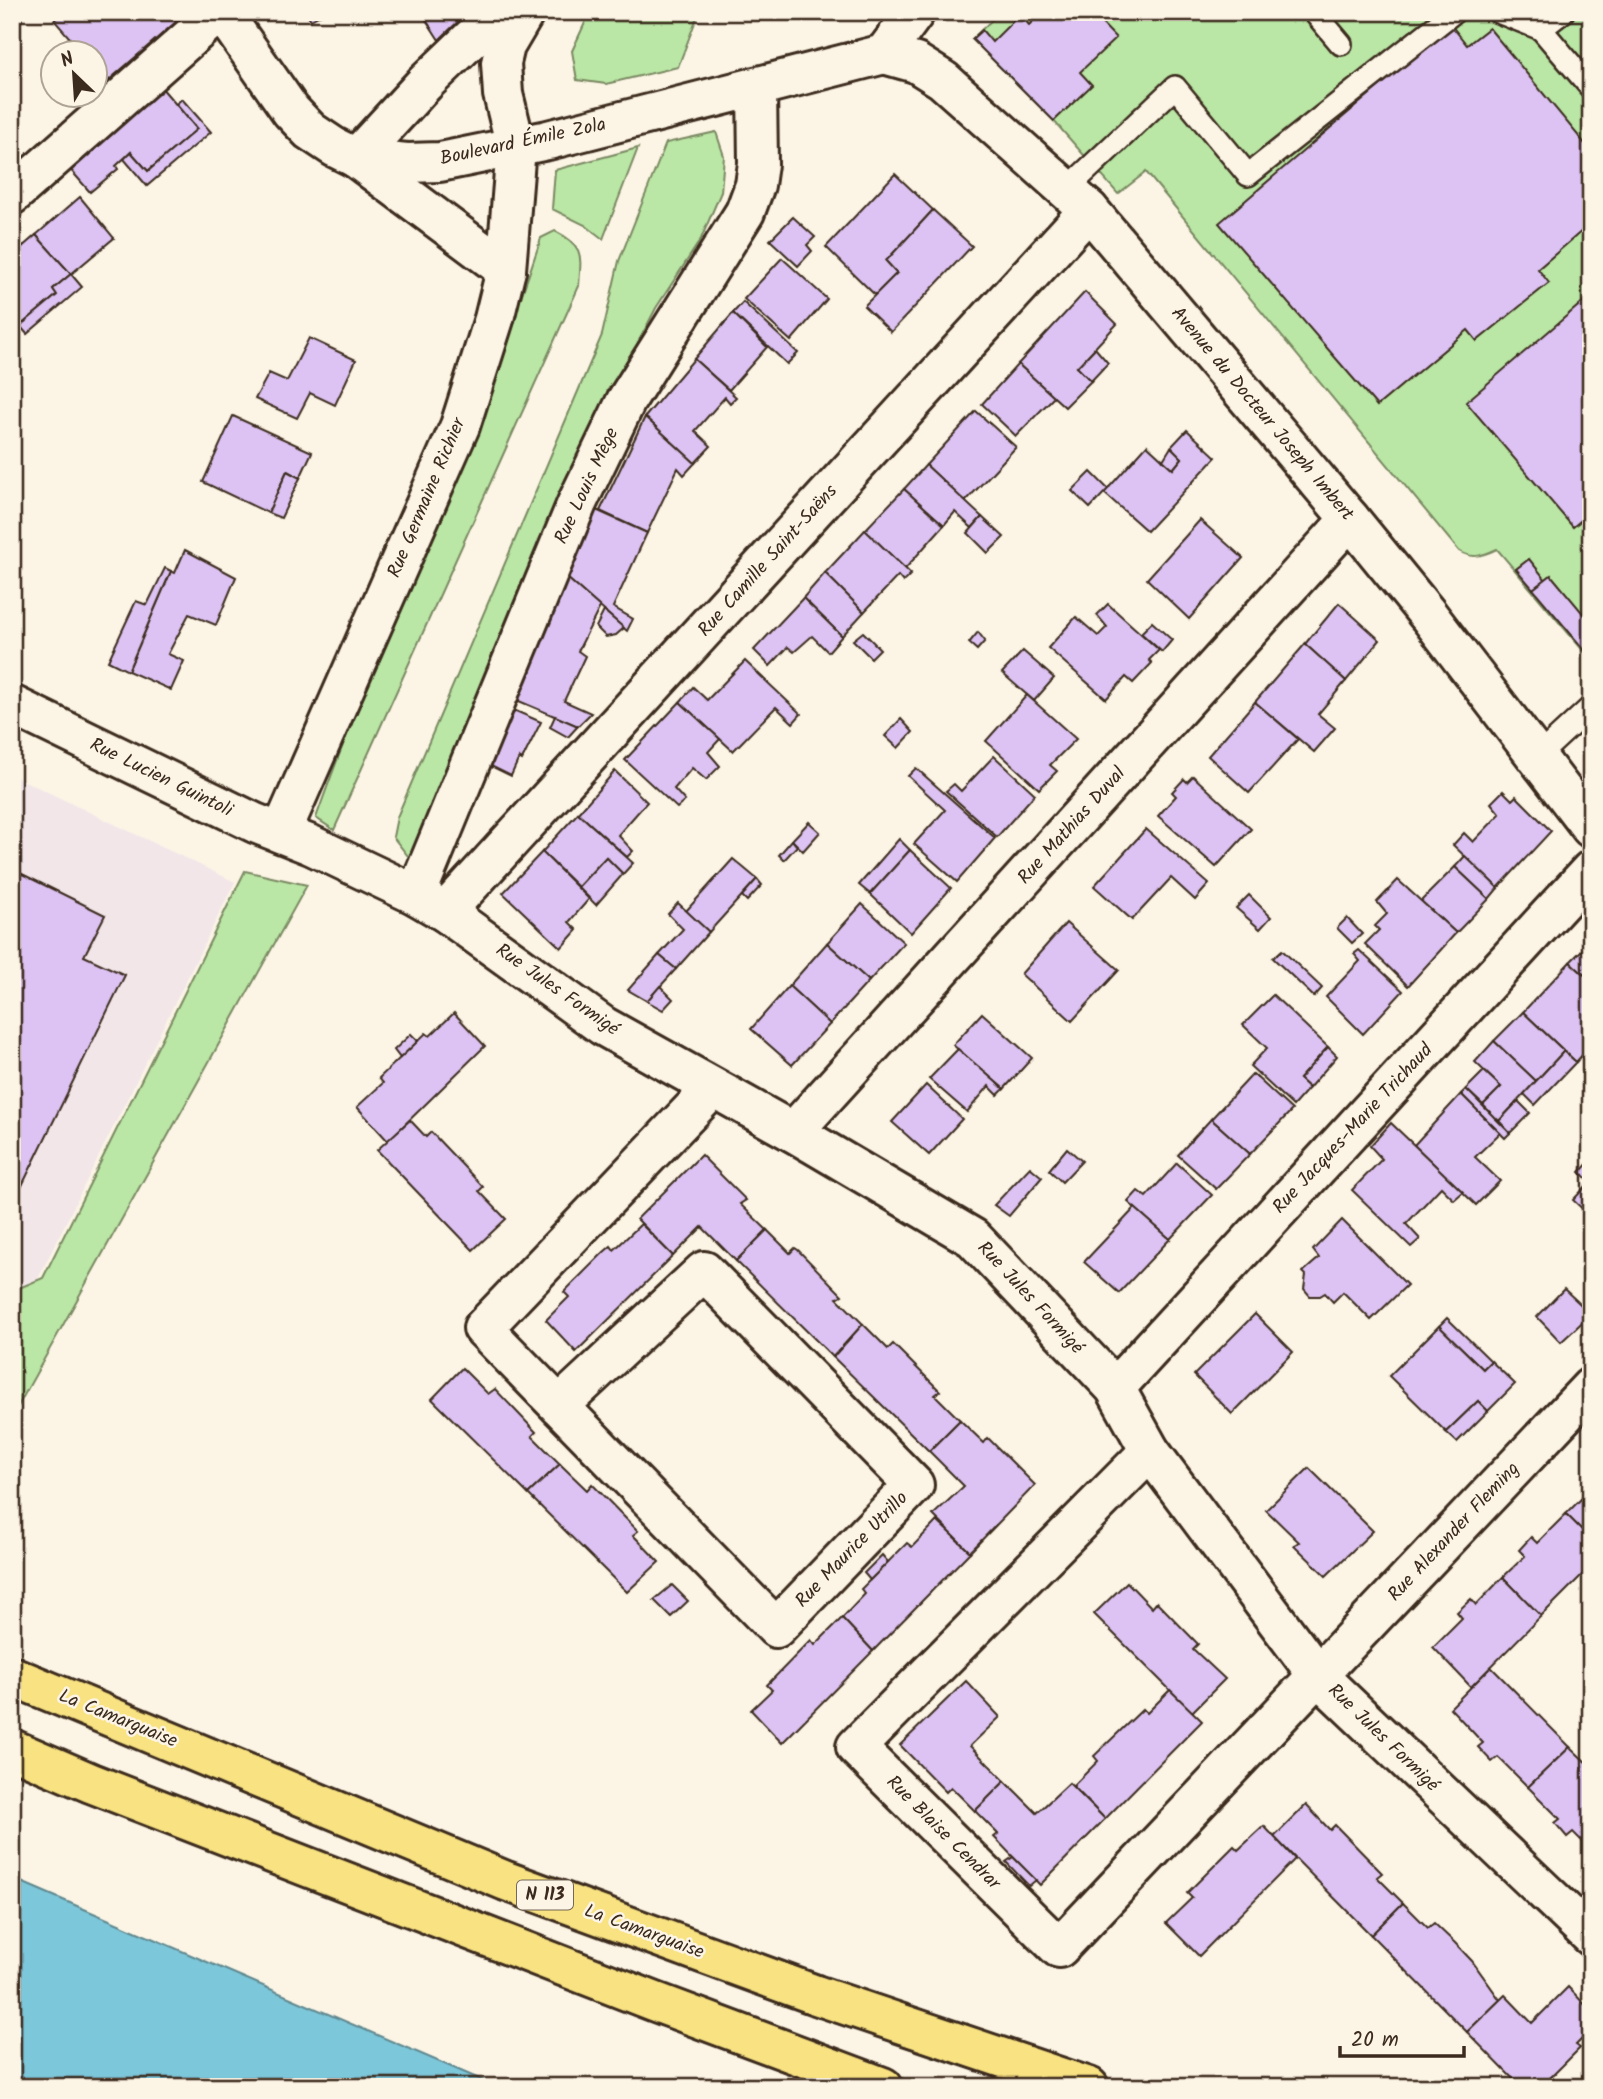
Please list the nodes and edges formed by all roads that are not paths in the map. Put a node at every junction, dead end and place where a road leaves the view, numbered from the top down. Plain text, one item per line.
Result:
1 (220, 12) edge
2 (499, 12) edge
3 (525, 12) edge
4 (915, 12) edge
5 (1314, 12) edge
6 (1454, 12) edge
7 (1497, 12) edge
8 (1563, 12) edge
9 (1541, 29) junction
10 (1341, 44) dead end
11 (884, 54) junction
12 (757, 87) junction
13 (1591, 88) edge
14 (516, 147) junction
15 (356, 158) junction
16 (12, 195) edge
17 (1078, 200) junction
18 (506, 270) junction
19 (1350, 519) junction
20 (12, 705) edge
21 (1591, 707) edge
22 (1537, 757) junction
23 (1591, 828) edge
24 (296, 839) junction
25 (1591, 870) edge
26 (431, 903) junction
27 (713, 1088) junction
28 (793, 1132) junction
29 (1115, 1388) junction
30 (1591, 1388) edge
31 (559, 1406) junction
32 (1150, 1451) junction
33 (12, 1676) edge
34 (1318, 1676) junction
35 (12, 1749) edge
36 (1591, 1936) edge
37 (883, 2087) edge
38 (1089, 2087) edge

1 - 15 street, Boulevard Émile Zola
1 - 16 street
2 - 15 street
3 - 14 street, Rue Germaine Richier
4 - 11 street
5 - 10 lane
6 - 17 lane
7 - 9 lane
8 - 9 lane
9 - 13 lane
11 - 12 street, Boulevard Émile Zola
11 - 17 street, Avenue du Docteur Joseph Imbert
12 - 14 street, Boulevard Émile Zola
12 - 26 street, Rue Louis Mège
14 - 15 street, Boulevard Émile Zola
14 - 18 street, Rue Germaine Richier
15 - 18 street
17 - 19 street, Avenue du Docteur Joseph Imbert
17 - 26 street, Rue Camille Saint-Saëns
18 - 24 street, Rue Germaine Richier
19 - 22 street, Avenue du Docteur Joseph Imbert
19 - 28 street, Rue Mathias Duval
20 - 24 street, Rue Lucien Guintoli
21 - 22 lane
22 - 23 street, Avenue du Docteur Joseph Imbert
24 - 26 street, Rue Jules Formigé
25 - 29 street, Rue Jacques-Marie Trichaud
26 - 27 street, Rue Jules Formigé
27 - 28 street, Rue Jules Formigé
27 - 31 street, Rue Maurice Utrillo
28 - 29 street, Rue Jules Formigé
29 - 32 street, Rue Jules Formigé
30 - 34 street, Rue Alexander Fleming
31 - 31 street, Rue Maurice Utrillo
32 - 34 street, Rue Jules Formigé
32 - 34 street, Rue Blaise Cendrar
33 - 38 highway, La Camarguaise / N 113
34 - 36 street, Rue Jules Formigé
35 - 37 highway

